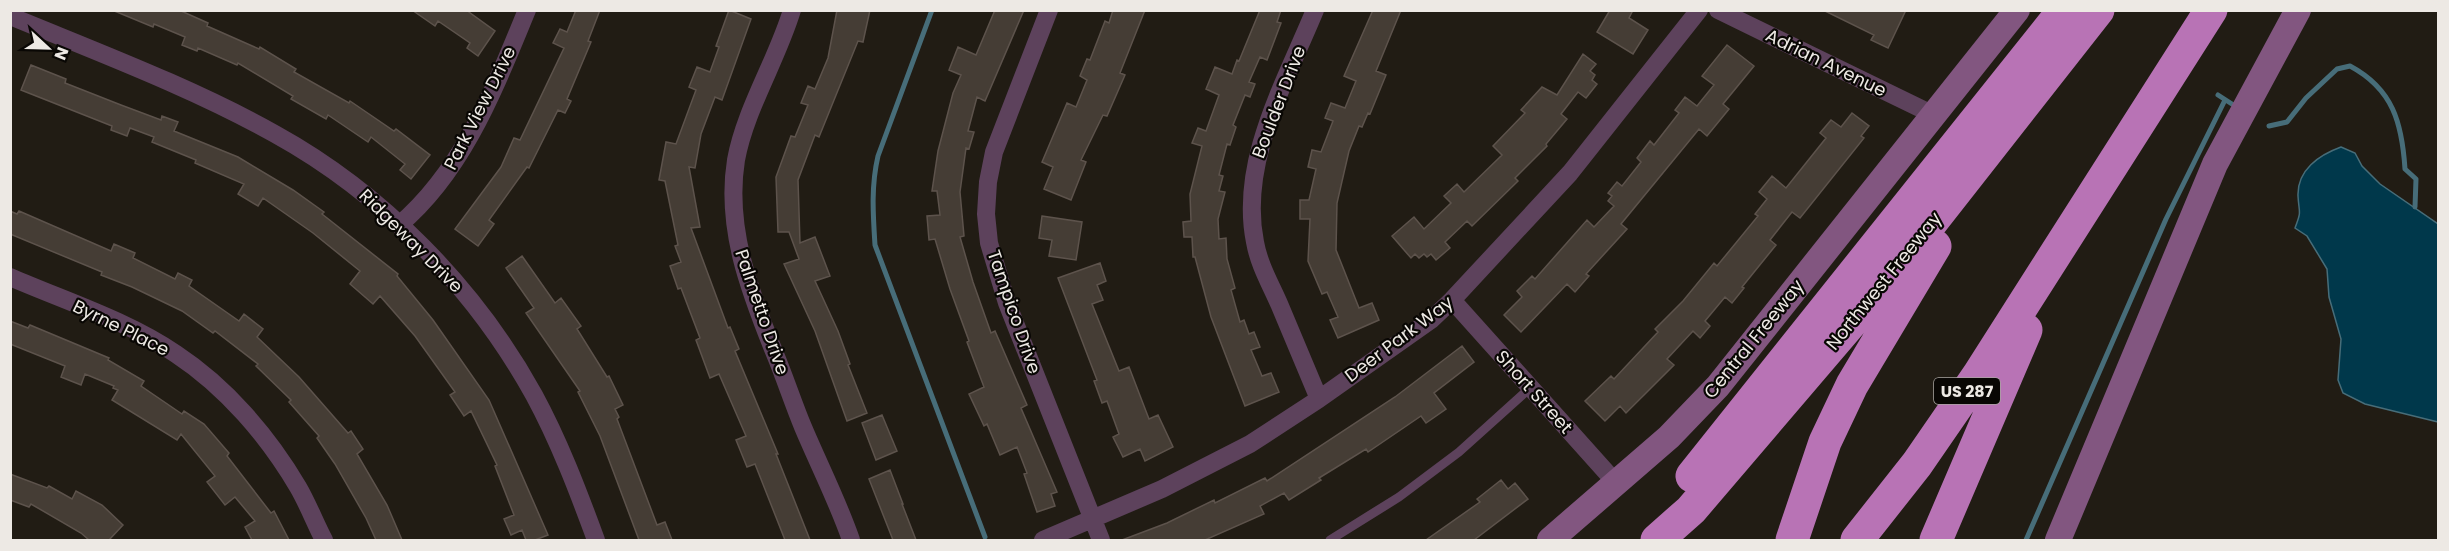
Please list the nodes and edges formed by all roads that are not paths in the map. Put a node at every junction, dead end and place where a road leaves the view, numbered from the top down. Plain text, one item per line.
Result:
1 (527, 10) edge
2 (792, 10) edge
3 (1049, 10) edge
4 (1315, 10) edge
5 (1699, 10) edge
6 (1718, 10) edge
7 (2017, 10) edge
8 (2064, 10) edge
9 (2098, 10) edge
10 (2211, 10) edge
11 (2298, 10) edge
12 (14, 19) edge
13 (1934, 115) junction
14 (2003, 131) junction
15 (399, 225) junction
16 (2067, 235) junction
17 (10, 277) edge
18 (1452, 300) junction
19 (1530, 388) junction
20 (1319, 399) junction
21 (1616, 483) junction
22 (1093, 520) junction
23 (324, 540) edge
24 (596, 540) edge
25 (851, 540) edge
26 (1043, 540) edge
27 (1101, 540) edge
28 (1330, 540) edge
29 (1550, 540) edge
30 (1635, 540) edge
31 (1657, 540) edge
32 (1792, 540) edge
33 (1857, 540) edge
34 (1936, 540) edge
35 (2058, 540) edge

1 - 15 street, Park View Drive
2 - 25 street, Palmetto Drive
3 - 22 street, Tampico Drive
4 - 20 street, Boulder Drive
5 - 18 street, Deer Park Way
6 - 13 street, Adrian Avenue
7 - 13 main road, Central Freeway
8 - 30 highway
9 - 14 highway, Northwest Freeway
10 - 16 highway, US 287
11 - 35 main road
12 - 15 street, Ridgeway Drive
13 - 21 main road, Central Freeway
14 - 31 highway, Northwest Freeway
14 - 32 highway
15 - 24 street, Ridgeway Drive
16 - 33 highway, US 287
16 - 34 highway
17 - 23 street, Byrne Place
18 - 19 street, Short Street
18 - 20 street, Deer Park Way
19 - 21 street, Short Street
19 - 28 lane
20 - 22 street, Deer Park Way
21 - 29 main road, Central Freeway
22 - 26 street, Deer Park Way
22 - 27 street, Tampico Drive

